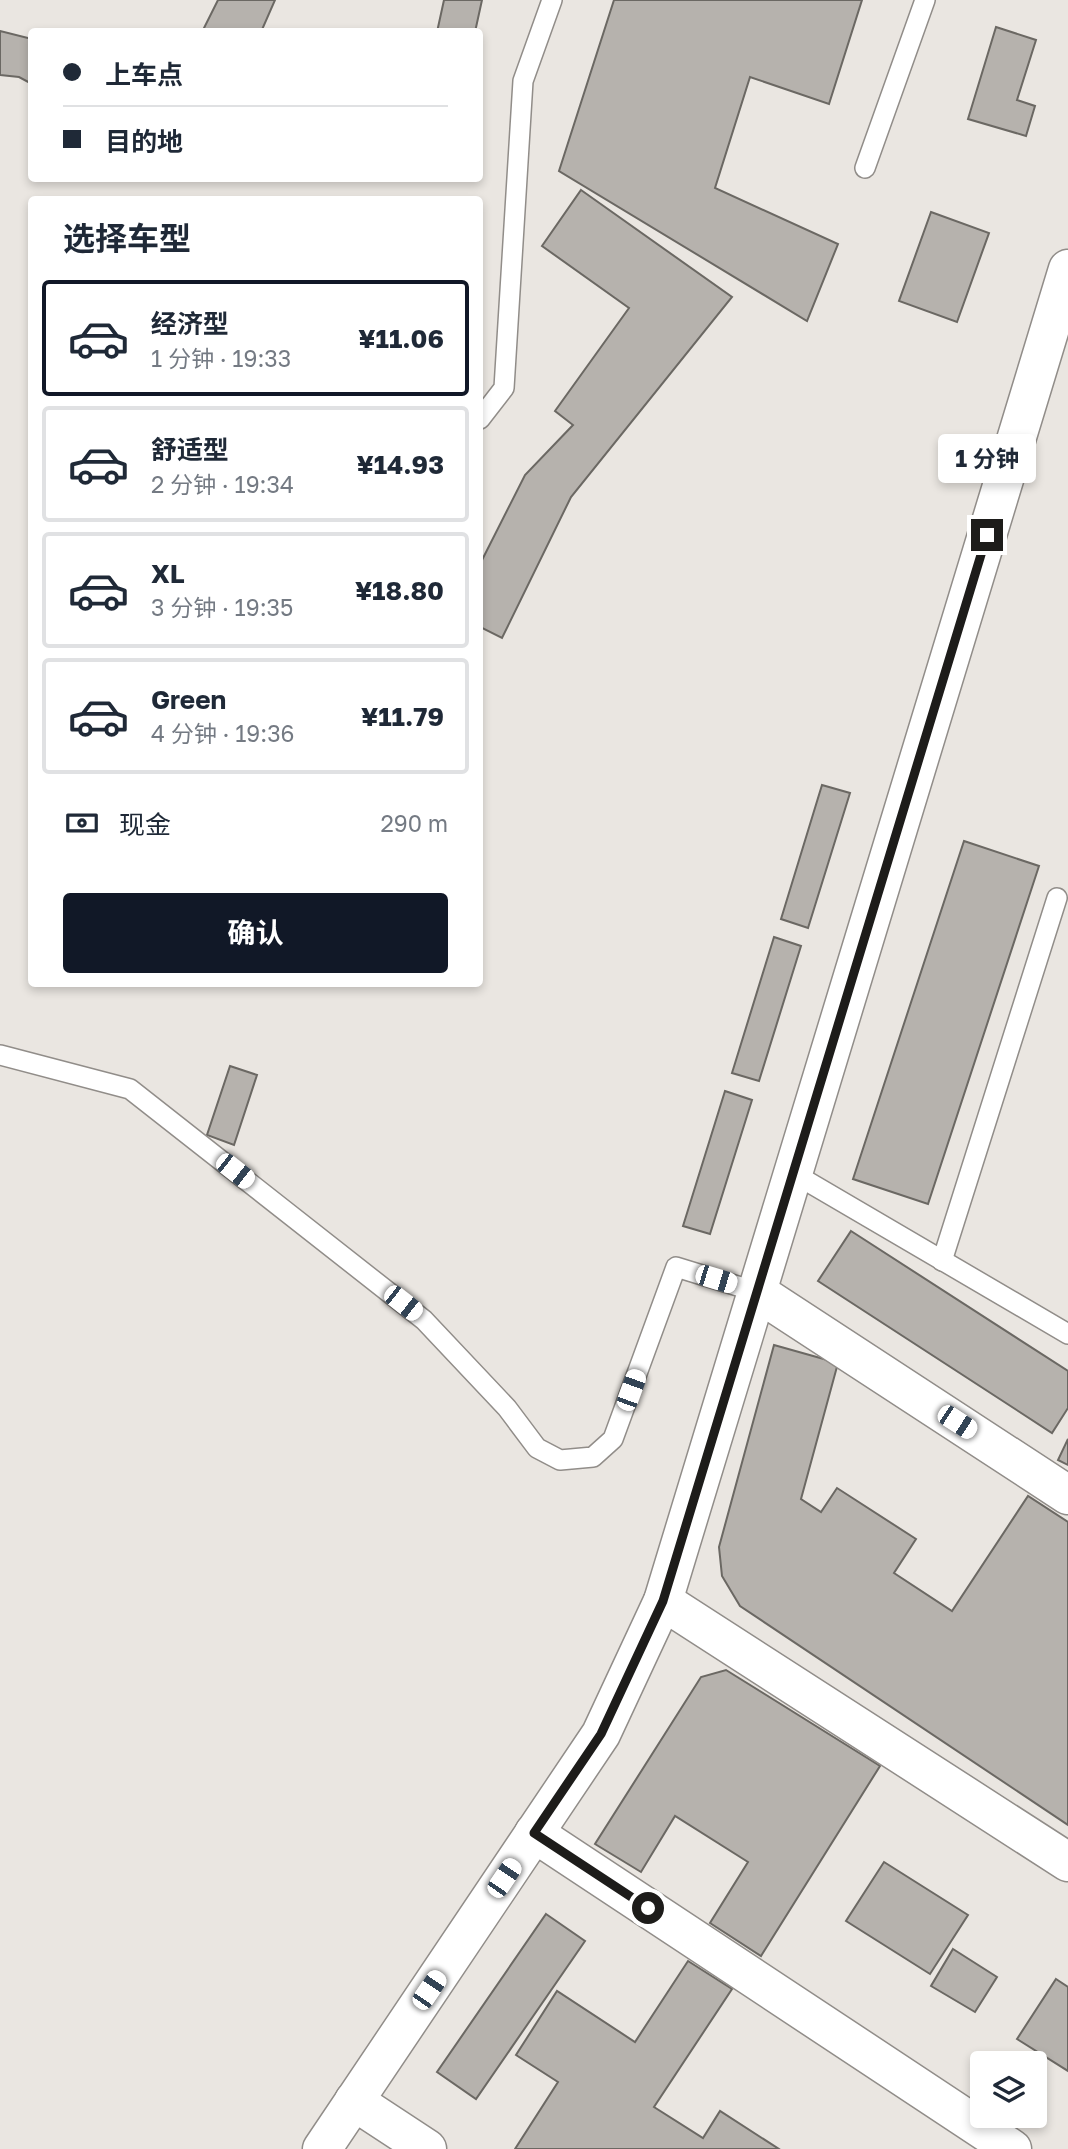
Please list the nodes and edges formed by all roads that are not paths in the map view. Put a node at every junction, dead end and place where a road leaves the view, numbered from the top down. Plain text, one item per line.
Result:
1 (551, 0) edge
2 (925, 0) edge
3 (865, 168) dead end
4 (1068, 269) edge
5 (483, 415) edge
6 (1057, 898) dead end
7 (0, 1055) edge
8 (793, 1173) junction
9 (942, 1261) junction
10 (757, 1292) junction
11 (1068, 1334) edge
12 (1068, 1495) edge
13 (663, 1601) junction
14 (534, 1833) junction
15 (1068, 1863) edge
16 (354, 2101) junction
17 (322, 2149) edge
18 (427, 2149) edge
19 (1012, 2149) edge

1 - 5 lane
2 - 3 lane
4 - 8 street
6 - 9 lane
7 - 10 lane
8 - 9 lane
8 - 10 street
9 - 11 lane
10 - 12 street
10 - 13 street
13 - 14 street
13 - 15 street
14 - 16 street
14 - 19 street
16 - 17 street
16 - 18 street

